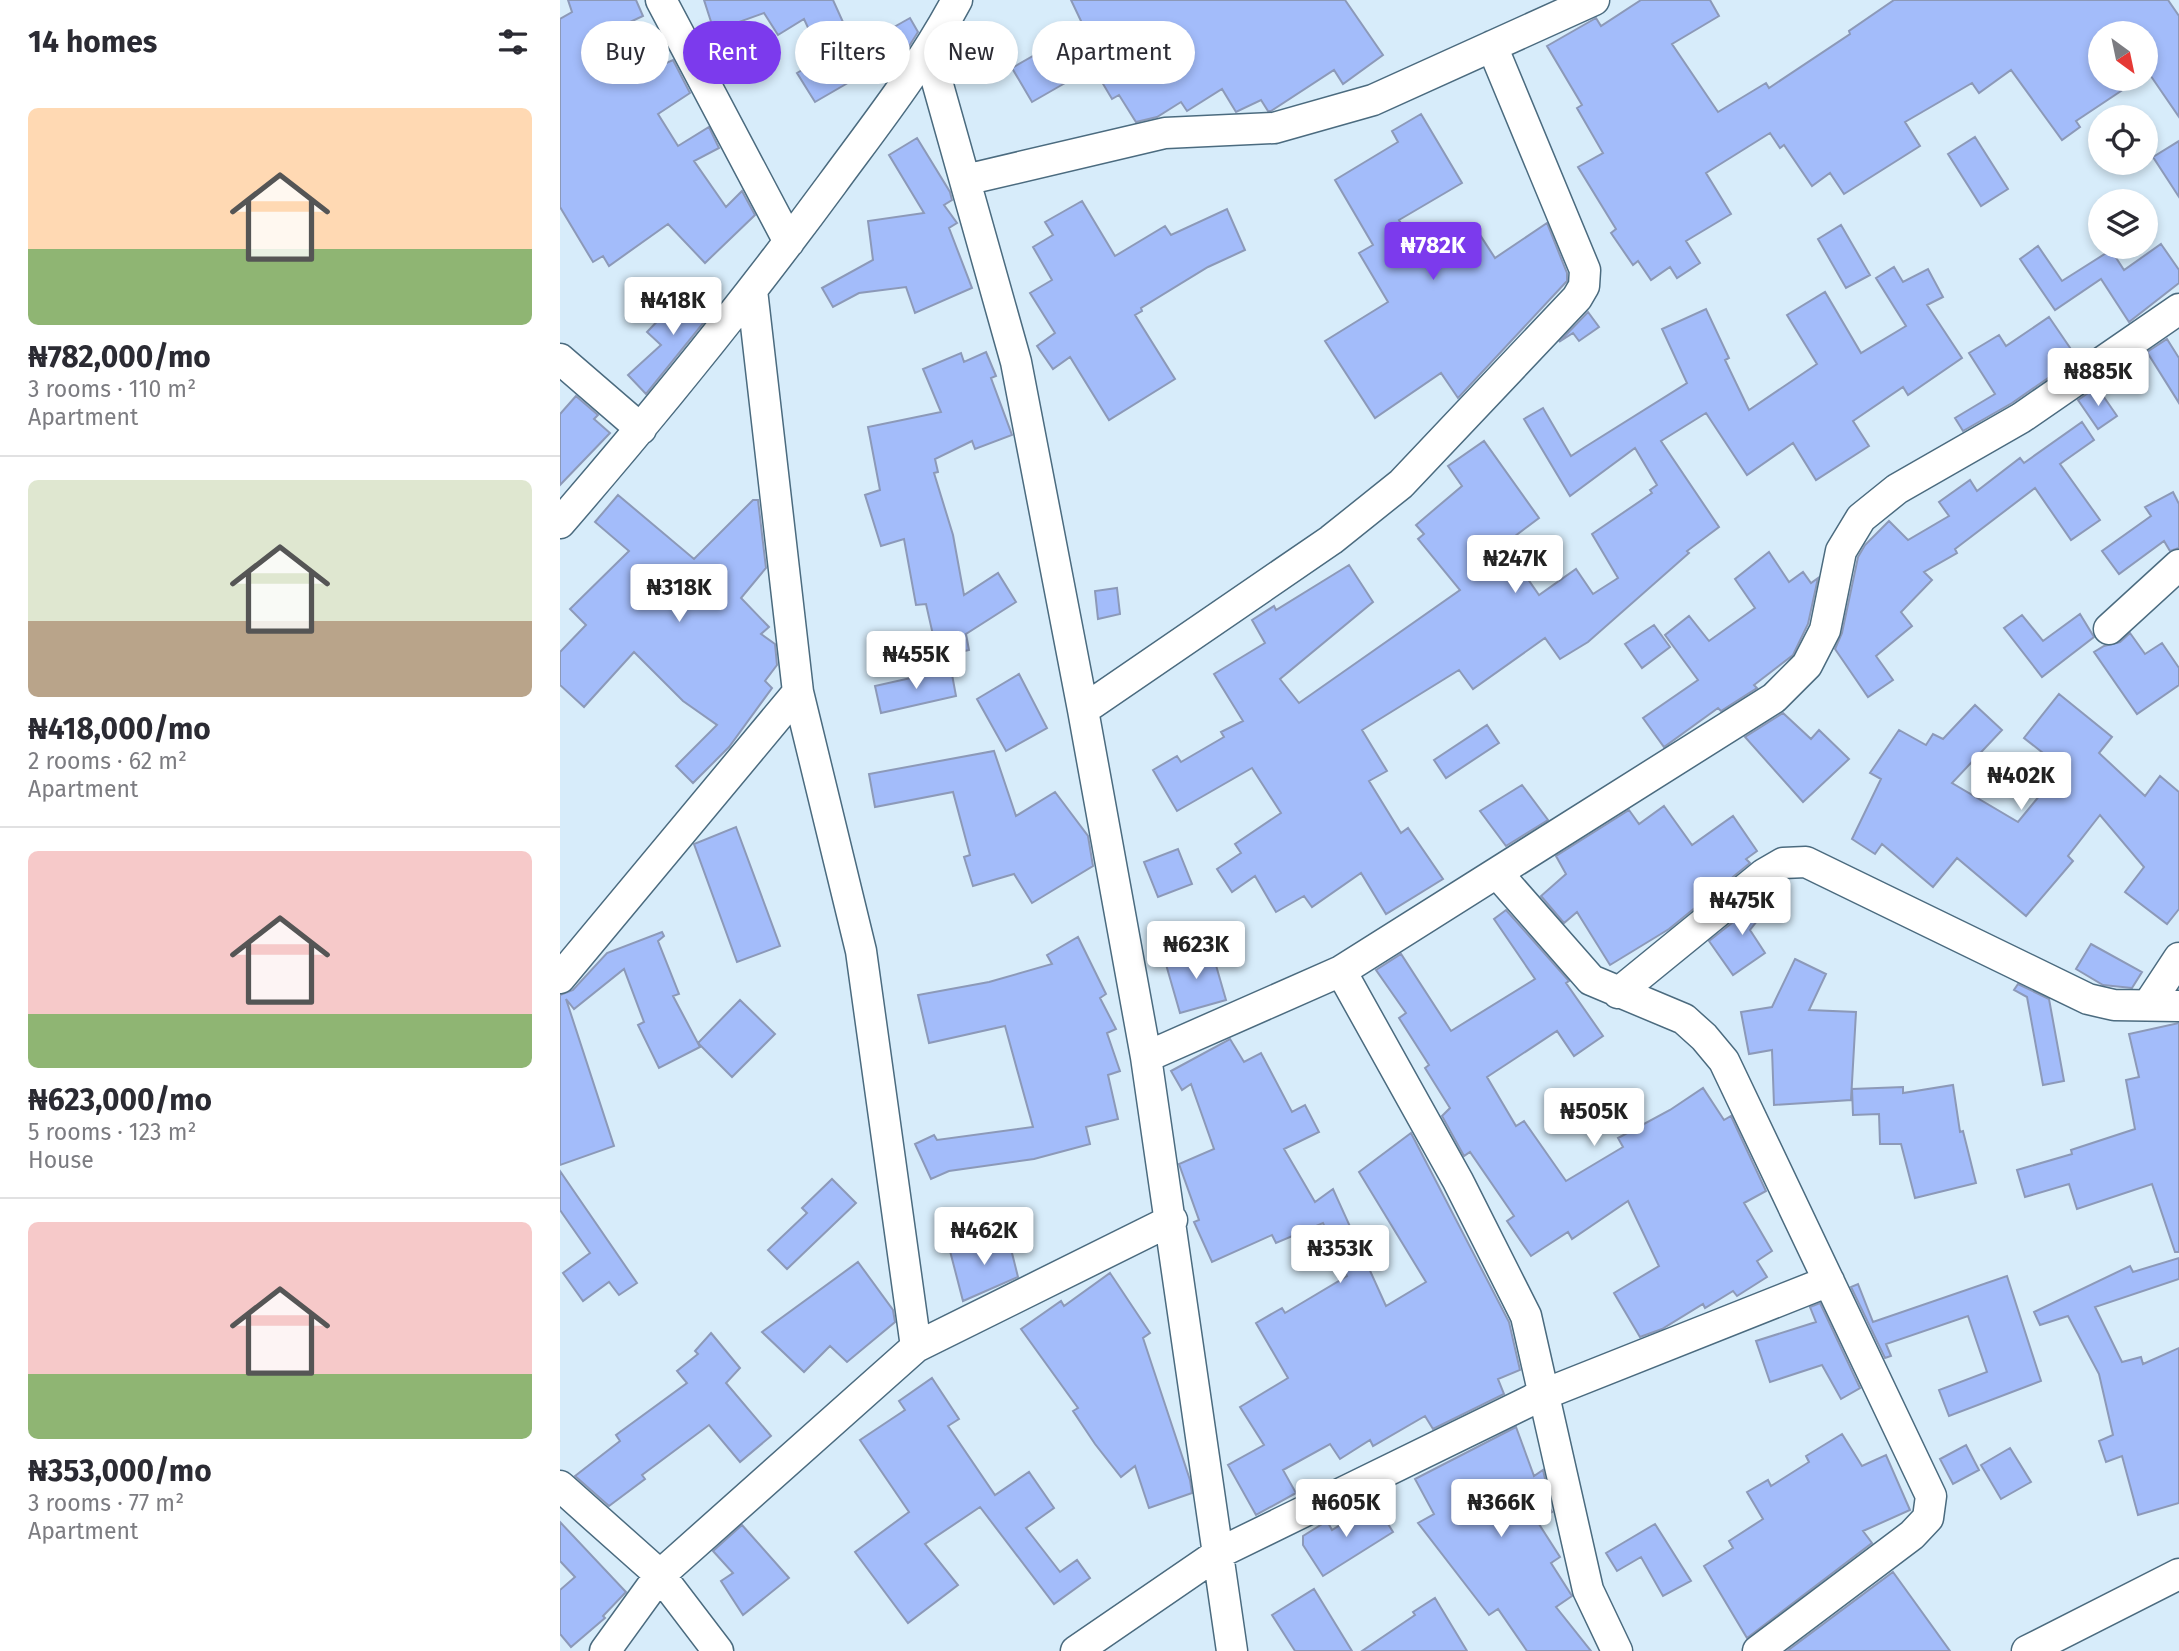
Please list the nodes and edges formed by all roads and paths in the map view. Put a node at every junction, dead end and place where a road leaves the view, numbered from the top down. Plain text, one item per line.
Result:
1 (661, 0) edge
2 (957, 0) edge
3 (1594, 0) edge
4 (946, 21) edge
5 (1492, 46) junction
6 (924, 60) edge
7 (938, 84) edge
8 (965, 180) junction
9 (789, 242) junction
10 (752, 290) junction
11 (2179, 309) edge
12 (560, 359) edge
13 (641, 429) junction
14 (560, 523) edge
15 (2179, 565) edge
16 (2109, 629) dead end
17 (798, 692) junction
18 (1083, 710) junction
19 (1497, 874) junction
20 (2179, 958) edge
21 (1341, 971) junction
22 (560, 978) edge
23 (1618, 993) junction
24 (2148, 1005) junction
25 (2179, 1006) edge
26 (1146, 1057) junction
27 (1171, 1220) junction
28 (1829, 1281) junction
29 (916, 1347) junction
30 (1542, 1395) junction
31 (560, 1486) edge
32 (1219, 1553) junction
33 (2179, 1574) edge
34 (660, 1575) junction
35 (605, 1651) edge
36 (718, 1651) edge
37 (1076, 1651) edge
38 (1232, 1651) edge
39 (1617, 1651) edge
40 (1758, 1651) edge
41 (2027, 1651) edge

1 - 9 street
2 - 4 street
3 - 5 street
5 - 8 street
5 - 18 street
6 - 9 street
7 - 8 street
8 - 18 street
9 - 10 street
10 - 13 street
10 - 17 street
11 - 19 street
12 - 13 street
13 - 14 street
15 - 16 street
17 - 22 street
17 - 29 street
18 - 26 street
19 - 21 street
19 - 23 street
20 - 24 street
21 - 26 street
21 - 30 street
23 - 24 street
23 - 28 street
24 - 25 street
26 - 27 street
27 - 29 street
27 - 32 street
28 - 30 street
28 - 40 street
29 - 34 street
30 - 32 street
30 - 39 street
31 - 34 street
32 - 37 street
32 - 38 street
33 - 41 street
34 - 35 street
34 - 36 street

